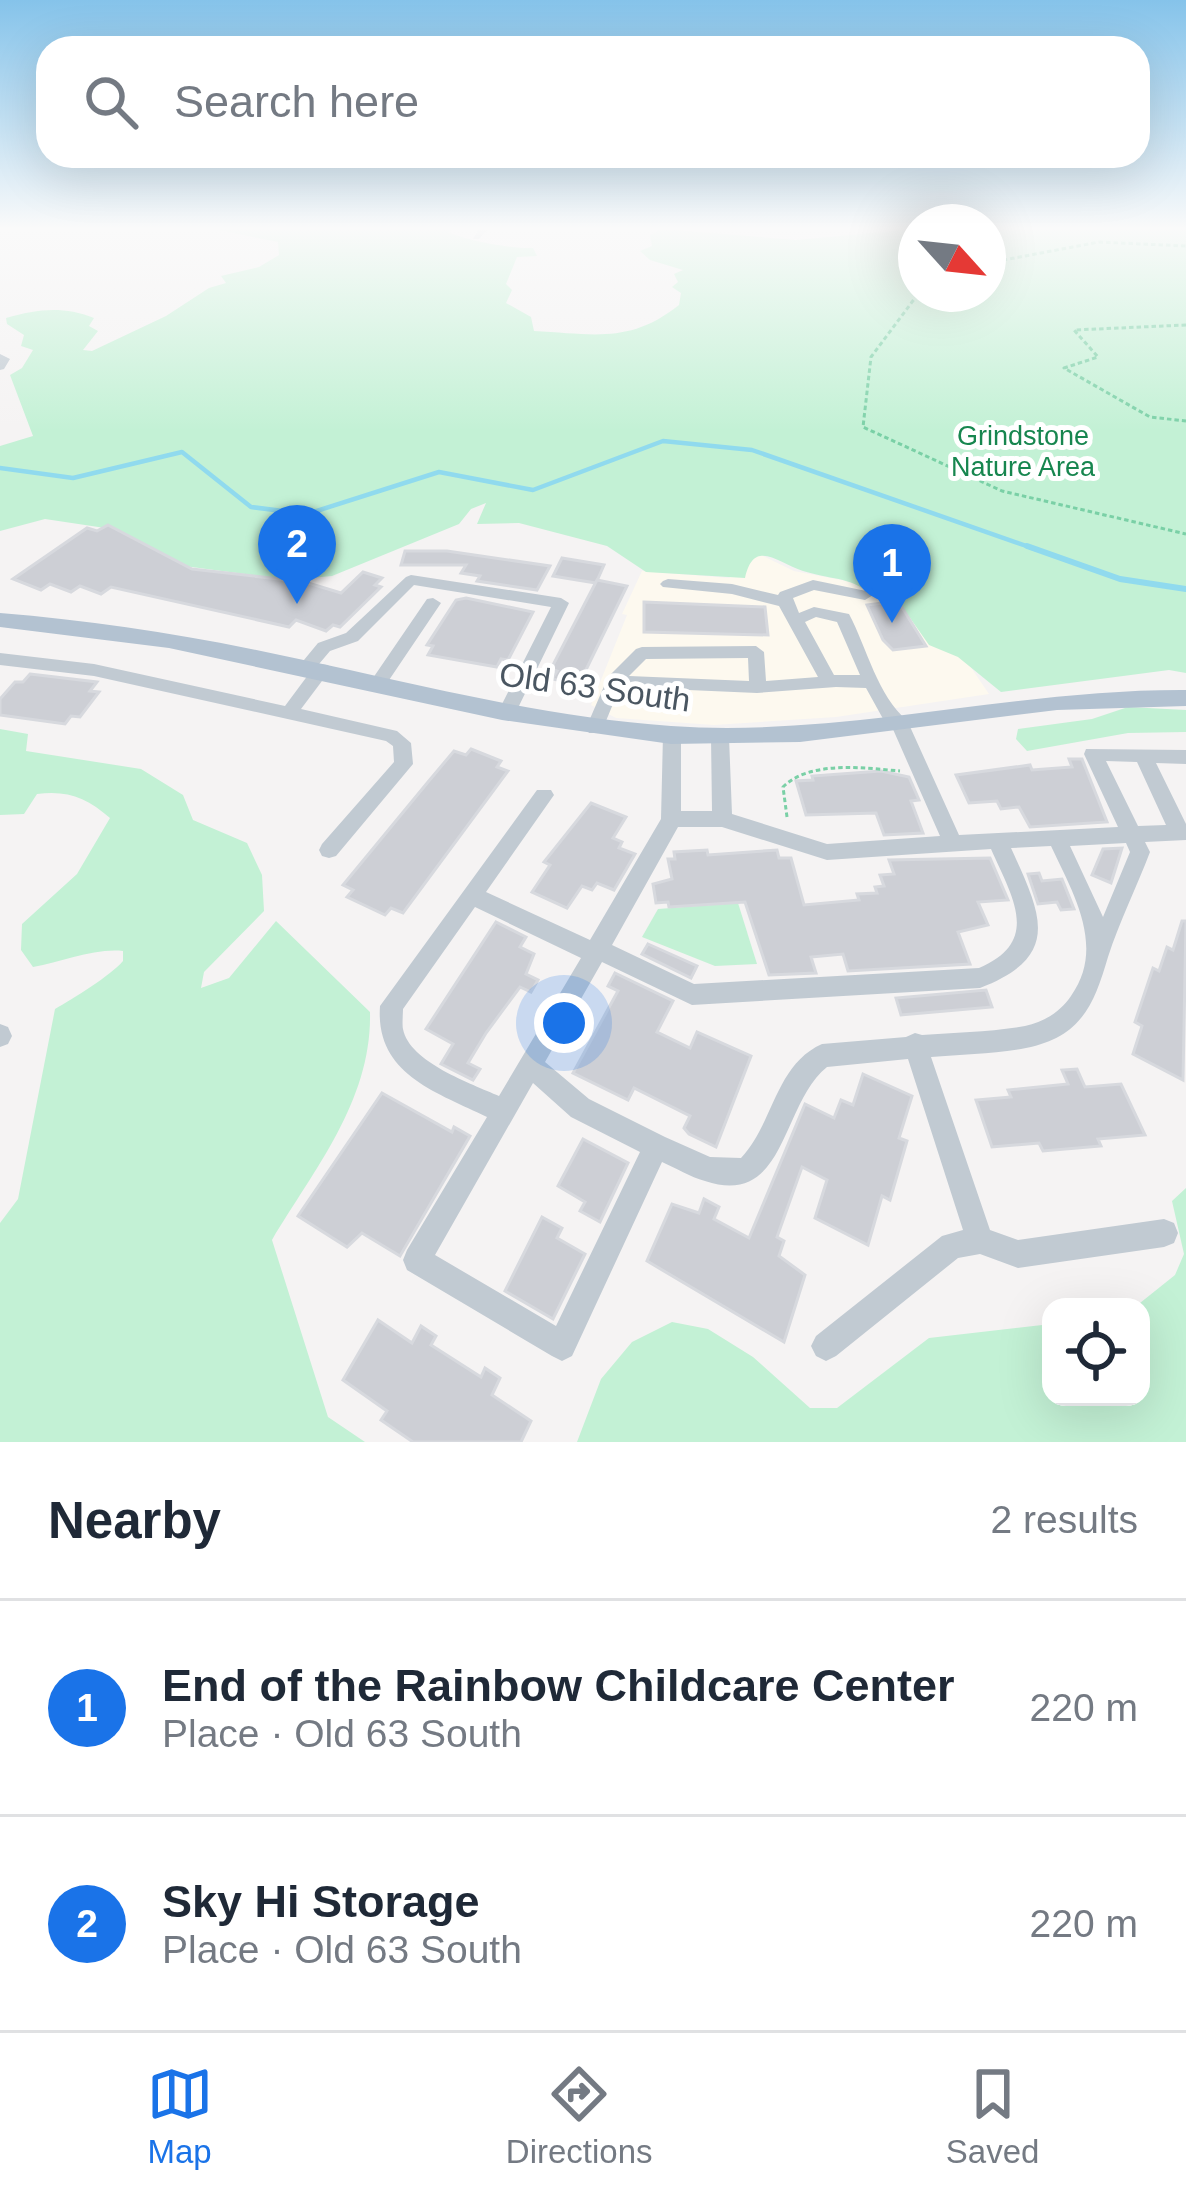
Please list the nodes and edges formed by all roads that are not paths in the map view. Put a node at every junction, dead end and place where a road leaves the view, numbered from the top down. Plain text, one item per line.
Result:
1 (0, 358) edge
2 (0, 367) edge
3 (668, 584) dead end
4 (865, 596) dead end
5 (785, 602) junction
6 (434, 603) dead end
7 (0, 620) edge
8 (796, 620) junction
9 (0, 659) edge
10 (315, 668) junction
11 (828, 679) junction
12 (614, 681) junction
13 (379, 682) junction
14 (872, 683) junction
15 (758, 687) junction
16 (1186, 698) edge
17 (508, 710) junction
18 (289, 713) junction
19 (895, 721) junction
20 (595, 728) junction
21 (672, 735) junction
22 (720, 737) junction
23 (1143, 755) junction
24 (1186, 757) edge
25 (544, 795) dead end
26 (671, 819) junction
27 (722, 819) junction
28 (1130, 832) junction
29 (1182, 832) edge
30 (1056, 836) junction
31 (997, 841) junction
32 (953, 844) junction
33 (329, 850) dead end
34 (471, 895) junction
35 (1102, 948) junction
36 (595, 950) junction
37 (915, 1044) junction
38 (531, 1065) junction
39 (502, 1112) junction
40 (656, 1146) junction
41 (1164, 1234) dead end
42 (980, 1240) junction
43 (826, 1346) dead end

1 - 2 lane
3 - 5 lane
4 - 5 lane
5 - 8 lane
6 - 13 lane
7 - 10 main road, Old 63 South
8 - 11 lane
8 - 14 lane
9 - 18 lane
10 - 13 main road, Old 63 South
10 - 17 lane
10 - 18 lane
11 - 14 lane
11 - 15 lane
12 - 15 lane
12 - 15 lane
12 - 20 lane
13 - 17 main road, Old 63 South
14 - 19 lane
16 - 19 main road, Old 63 South
17 - 20 main road, Old 63 South
18 - 33 lane
19 - 22 main road, Old 63 South
19 - 32 lane
20 - 21 main road, Old 63 South
21 - 22 main road, Old 63 South
21 - 26 lane
22 - 27 lane
23 - 24 lane
23 - 28 lane
23 - 29 lane
25 - 34 lane
26 - 27 lane
26 - 36 lane
27 - 32 lane
28 - 29 lane
28 - 30 lane
28 - 35 lane
30 - 31 lane
30 - 35 lane
31 - 32 lane
31 - 36 lane
34 - 36 lane
34 - 39 lane
35 - 37 lane
36 - 38 lane
37 - 40 lane
37 - 42 lane
38 - 39 lane
38 - 40 lane
39 - 40 lane
41 - 42 lane
42 - 43 lane

